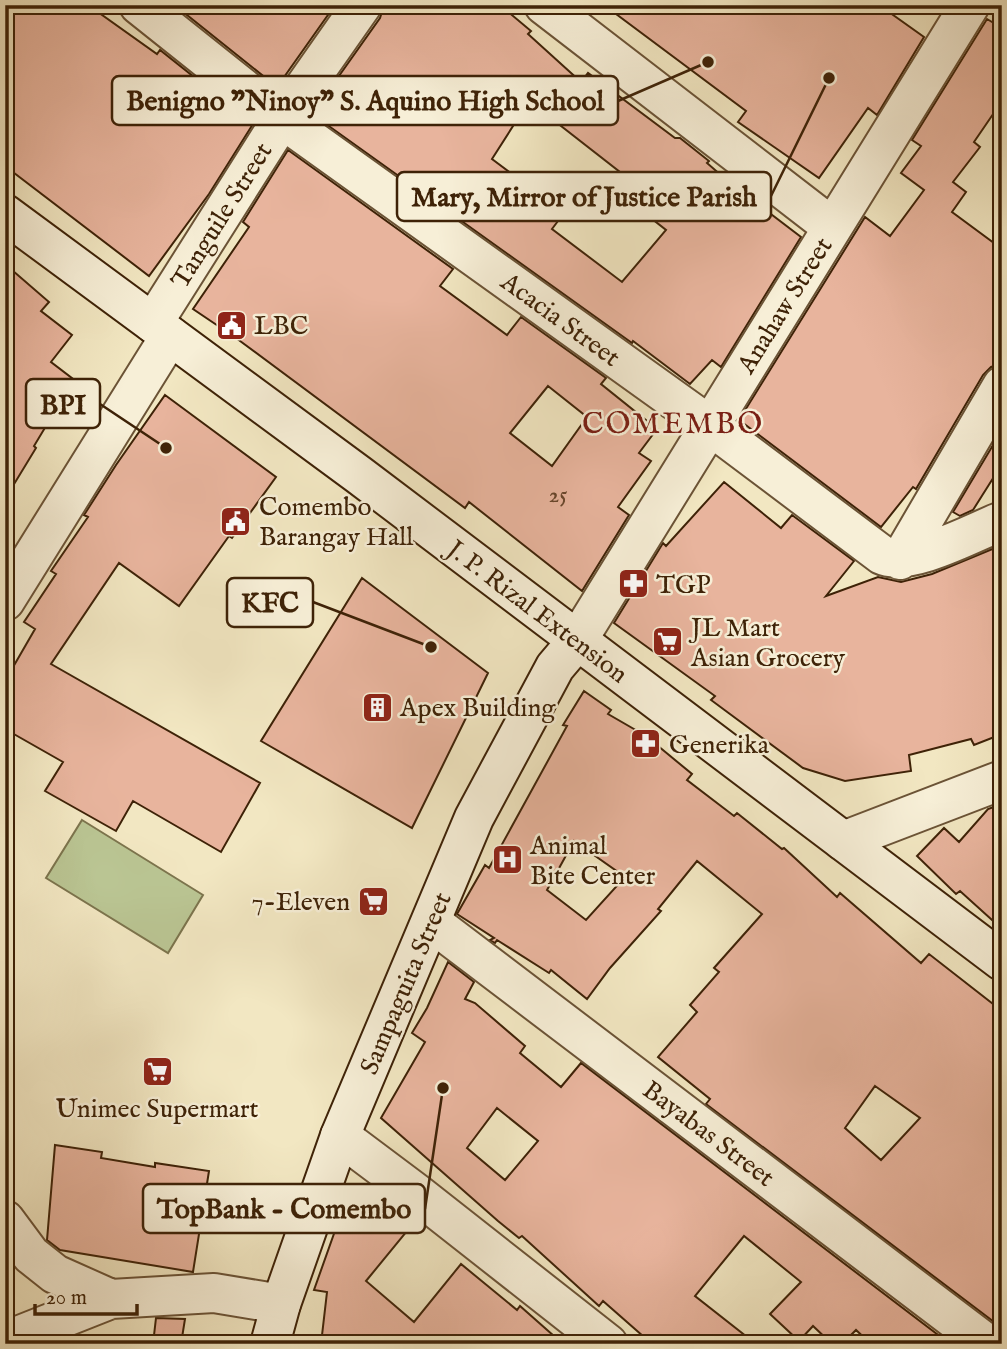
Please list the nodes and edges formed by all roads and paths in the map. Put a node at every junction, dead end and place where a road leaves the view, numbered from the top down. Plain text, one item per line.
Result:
1 (139, 5) edge
2 (362, 5) edge
3 (544, 5) edge
4 (970, 5) edge
5 (282, 119) junction
6 (6, 214) edge
7 (832, 227) junction
8 (162, 329) junction
9 (1002, 386) edge
10 (709, 425) junction
11 (1002, 521) edge
12 (901, 560) junction
13 (5, 601) edge
14 (577, 640) junction
15 (1002, 780) edge
16 (843, 841) junction
17 (431, 922) junction
18 (1002, 961) edge
19 (340, 1136) junction
20 (5, 1220) edge
21 (111, 1299) junction
22 (281, 1304) junction
23 (5, 1341) edge
24 (270, 1344) edge
25 (608, 1344) edge
26 (987, 1344) edge

1 - 5 street, Acacia Street
2 - 5 street, Tanguile Street
3 - 7 street
4 - 7 street, Anahaw Street
5 - 8 street, Tanguile Street
5 - 10 street, Acacia Street
6 - 8 street, J. P. Rizal Extension
7 - 10 street, Anahaw Street
8 - 13 street, Tanguile Street
8 - 14 street, J. P. Rizal Extension
9 - 12 street
10 - 12 street, Acacia Street
10 - 14 street, Anahaw Street
11 - 12 street
14 - 16 street, J. P. Rizal Extension
14 - 17 street, Sampaguita Street
15 - 16 street
16 - 18 street, J. P. Rizal Extension
17 - 19 street, Sampaguita Street
17 - 26 street, Bayabas Street
19 - 22 street, Sampaguita Street
19 - 25 street
20 - 21 street
21 - 22 street
21 - 23 street
22 - 24 street, Sampaguita Street

